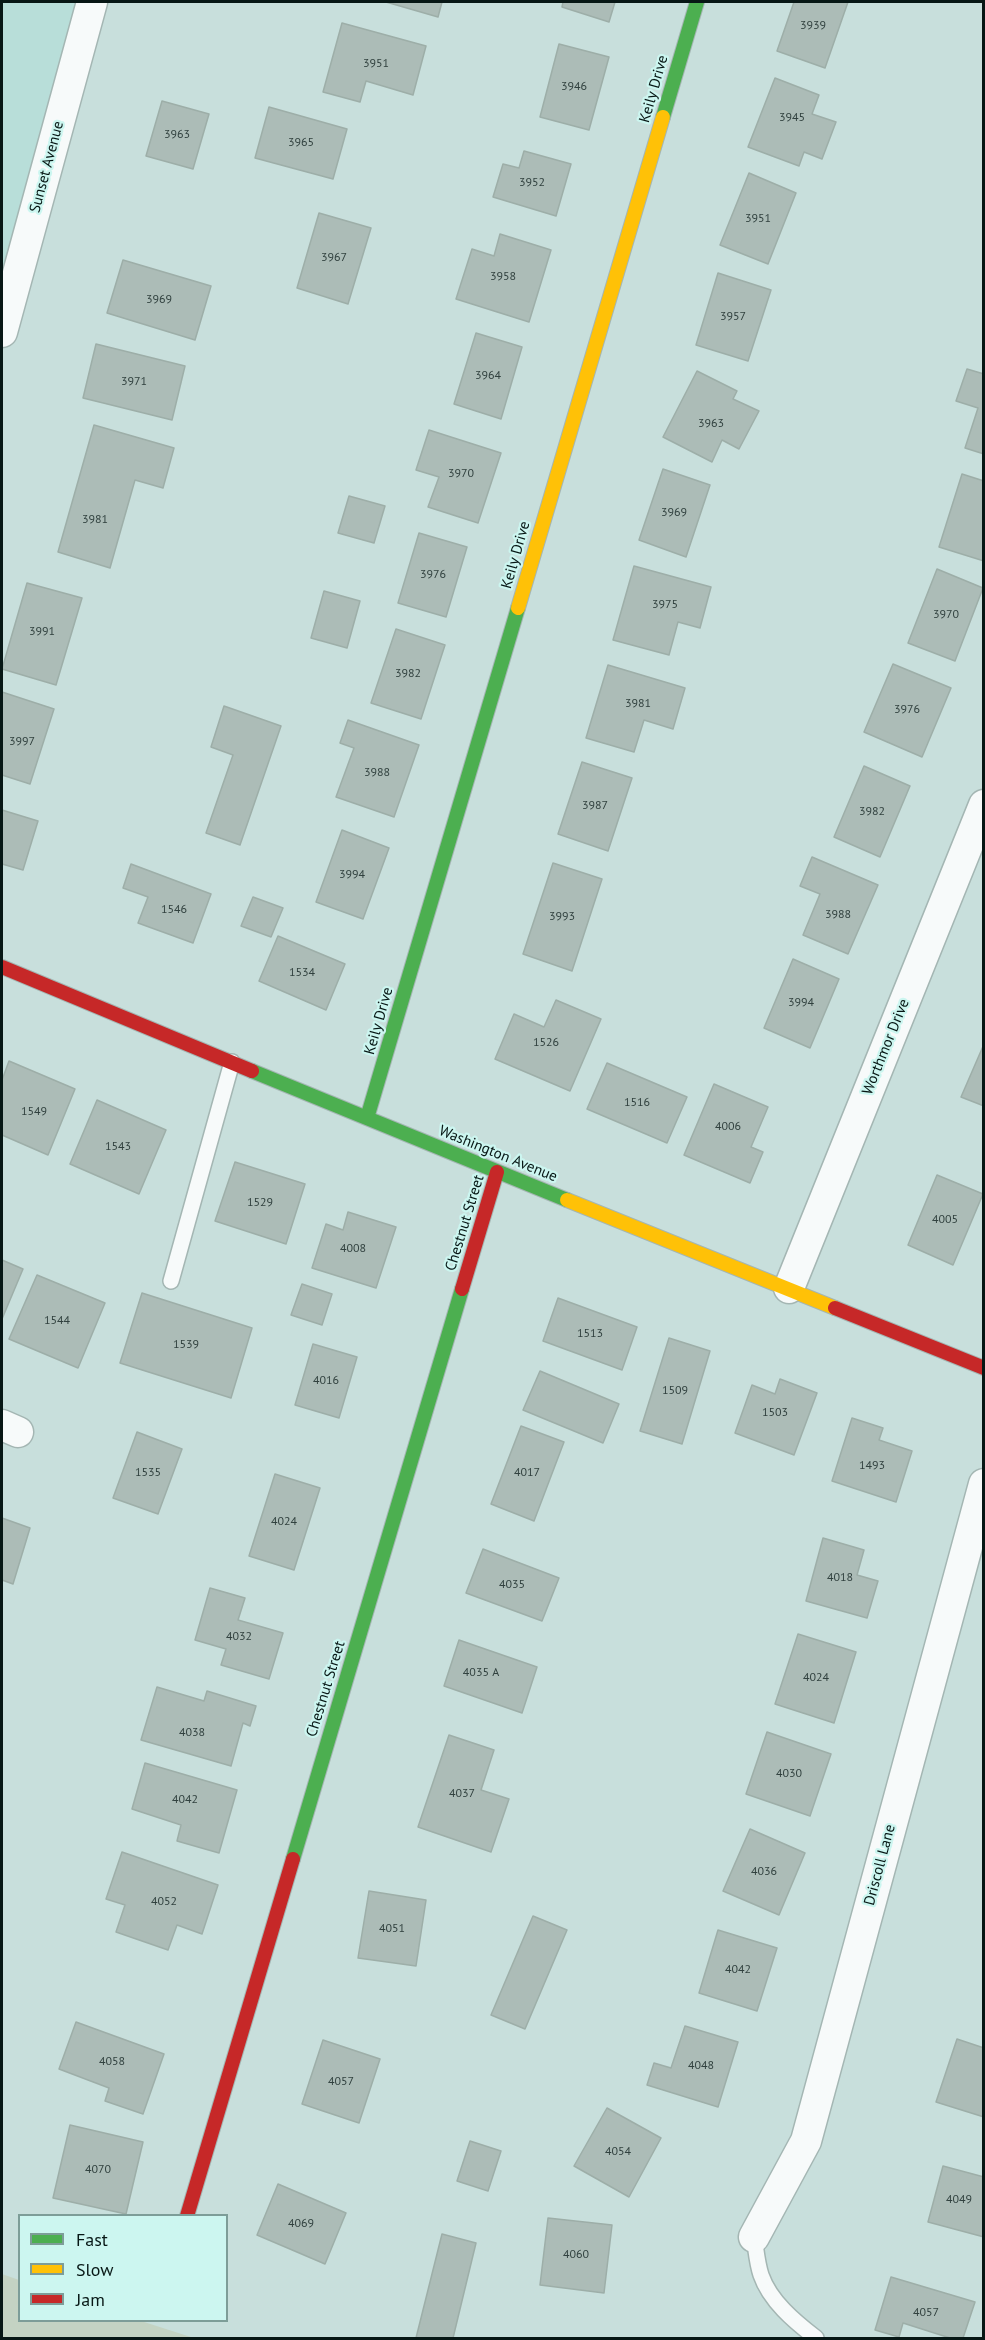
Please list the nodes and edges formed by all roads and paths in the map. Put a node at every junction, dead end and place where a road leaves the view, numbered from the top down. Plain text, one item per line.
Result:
1 (93, 2) edge
2 (697, 2) edge
3 (2, 332) edge
4 (984, 806) edge
5 (2, 967) edge
6 (231, 1062) junction
7 (367, 1118) junction
8 (497, 1172) junction
9 (171, 1281) dead end
10 (789, 1288) junction
11 (984, 1368) edge
12 (984, 1484) edge
13 (189, 2214) edge
14 (754, 2237) joint
15 (816, 2338) edge

1 - 3 street, Sunset Avenue
2 - 7 street, Keily Drive
4 - 10 street, Worthmor Drive
5 - 6 street, Washington Avenue
6 - 7 street, Washington Avenue
6 - 9 lane
7 - 8 street, Washington Avenue
8 - 10 street, Washington Avenue
8 - 13 street, Chestnut Street
10 - 11 street, Washington Avenue
12 - 14 street, Driscoll Lane
14 - 15 lane

